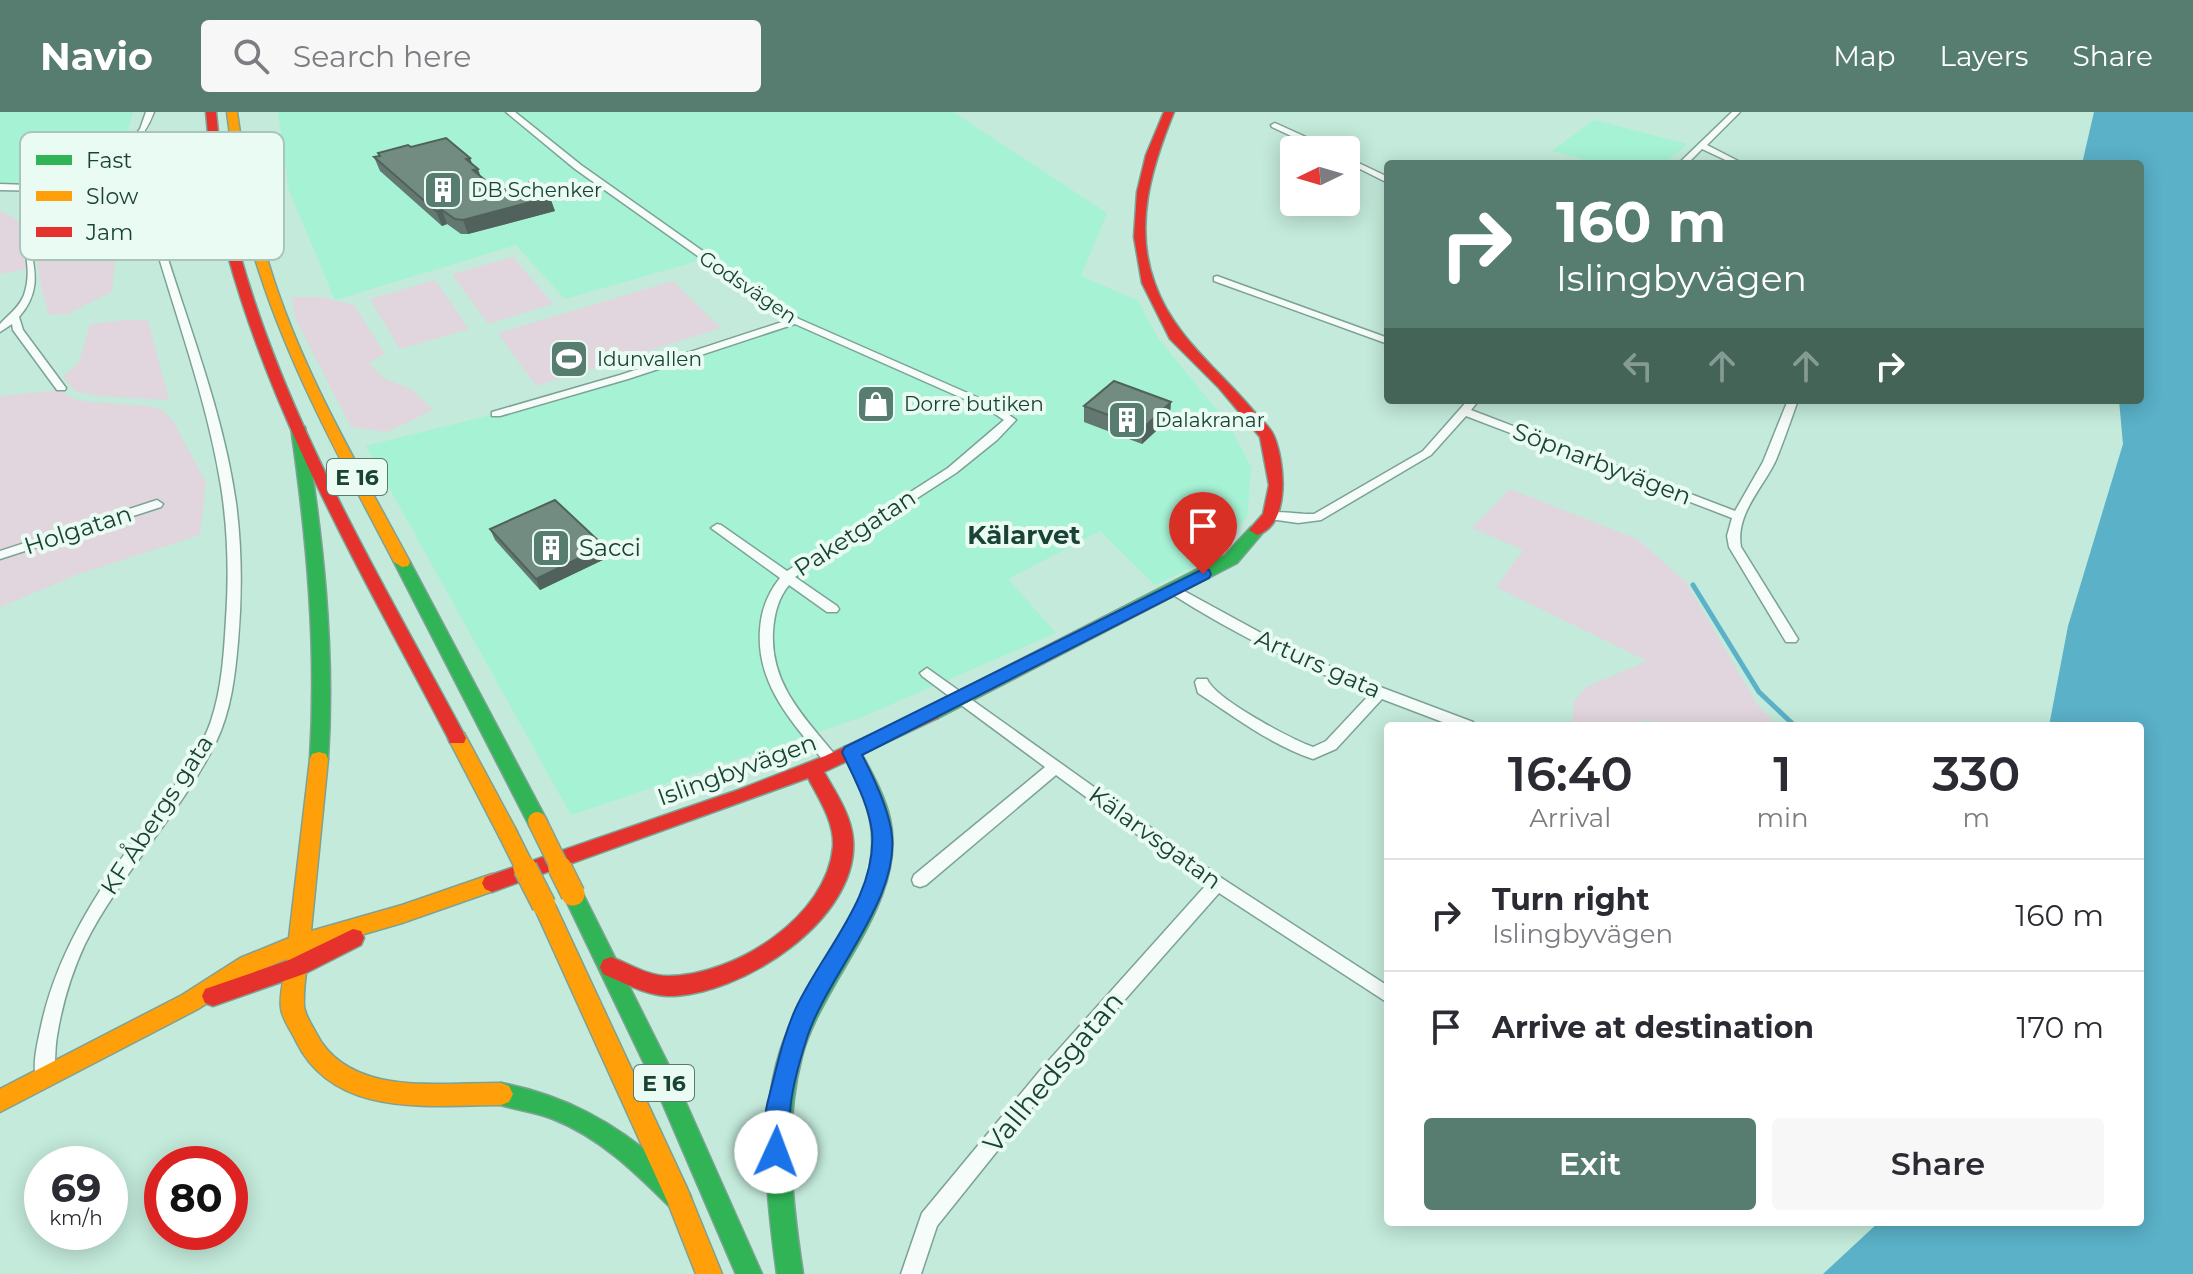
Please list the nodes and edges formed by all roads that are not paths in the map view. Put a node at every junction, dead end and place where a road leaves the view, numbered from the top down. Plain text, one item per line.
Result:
1 (150, 112) edge
2 (211, 112) edge
3 (232, 112) edge
4 (510, 112) edge
5 (1169, 112) edge
6 (1736, 112) edge
7 (1275, 125) dead end
8 (139, 132) edge
9 (212, 132) edge
10 (233, 132) edge
11 (1298, 136) edge
12 (1703, 146) junction
13 (1687, 160) edge
14 (1732, 160) edge
15 (1360, 166) edge
16 (1384, 178) edge
17 (0, 187) edge
18 (20, 188) edge
19 (31, 260) edge
20 (164, 260) edge
21 (234, 260) edge
22 (261, 260) edge
23 (1217, 279) dead end
24 (15, 318) junction
25 (0, 320) edge
26 (796, 321) junction
27 (0, 329) edge
28 (1384, 340) edge
29 (61, 388) dead end
30 (1471, 404) edge
31 (1791, 404) edge
32 (1465, 412) junction
33 (496, 414) dead end
34 (1011, 420) joint
35 (298, 427) junction
36 (157, 504) dead end
37 (1270, 515) junction
38 (1738, 516) junction
39 (717, 528) dead end
40 (0, 555) edge
41 (787, 578) junction
42 (1175, 590) junction
43 (832, 609) dead end
44 (1791, 639) dead end
45 (927, 673) dead end
46 (1202, 682) dead end
47 (1379, 693) junction
48 (962, 698) junction
49 (1457, 722) edge
50 (851, 752) junction
51 (832, 761) junction
52 (1056, 766) junction
53 (813, 769) junction
54 (920, 880) dead end
55 (1217, 884) junction
56 (402, 914) junction
57 (298, 944) junction
58 (296, 967) junction
59 (611, 967) junction
60 (1384, 992) edge
61 (190, 1002) junction
62 (44, 1078) junction
63 (0, 1101) edge
64 (678, 1197) junction
65 (709, 1274) edge
66 (749, 1274) edge
67 (790, 1274) edge
68 (911, 1274) edge

1 - 8 street
2 - 9 main road, E 16
3 - 10 main road, E 16, bridge
4 - 26 street, Godsvägen
5 - 37 main road
6 - 12 street
7 - 11 street
12 - 13 street
12 - 14 street
15 - 16 street
17 - 18 street
19 - 24 street
20 - 62 street, KF Åbergs gata
21 - 35 main road, E 16
22 - 59 main road, E 16, bridge
23 - 28 street
24 - 25 street
24 - 27 street
24 - 29 street
26 - 33 street
26 - 34 street, Godsvägen
30 - 32 street
31 - 38 street
32 - 37 street
32 - 38 street, Söpnarbyvägen
34 - 41 street, Paketgatan
35 - 57 main road
35 - 64 main road, E 16, bridge
36 - 40 street, Holgatan
37 - 42 main road, Islingbyvägen
38 - 44 street
39 - 41 street
41 - 43 street
41 - 51 street, Paketgatan
42 - 47 street, Arturs gata
42 - 48 main road, Islingbyvägen
45 - 48 street, Kälarvsgatan
46 - 47 street
47 - 49 street, Arturs gata
48 - 50 main road, Islingbyvägen
48 - 52 street, Kälarvsgatan
50 - 51 main road, Islingbyvägen
50 - 67 main road
51 - 53 main road, Islingbyvägen
52 - 54 street
52 - 55 street, Kälarvsgatan
53 - 56 main road, Islingbyvägen
53 - 59 main road
55 - 60 street, Kälarvsgatan
55 - 68 street, Vallhedsgatan
56 - 57 main road, Islingbyvägen
56 - 58 main road, Islingbyvägen
57 - 58 main road
57 - 61 main road, Islingbyvägen
58 - 61 main road, Islingbyvägen
58 - 64 main road
59 - 66 main road, E 16
61 - 62 main road, Islingbyvägen
62 - 63 main road, Islingbyvägen
64 - 65 main road, E 16

